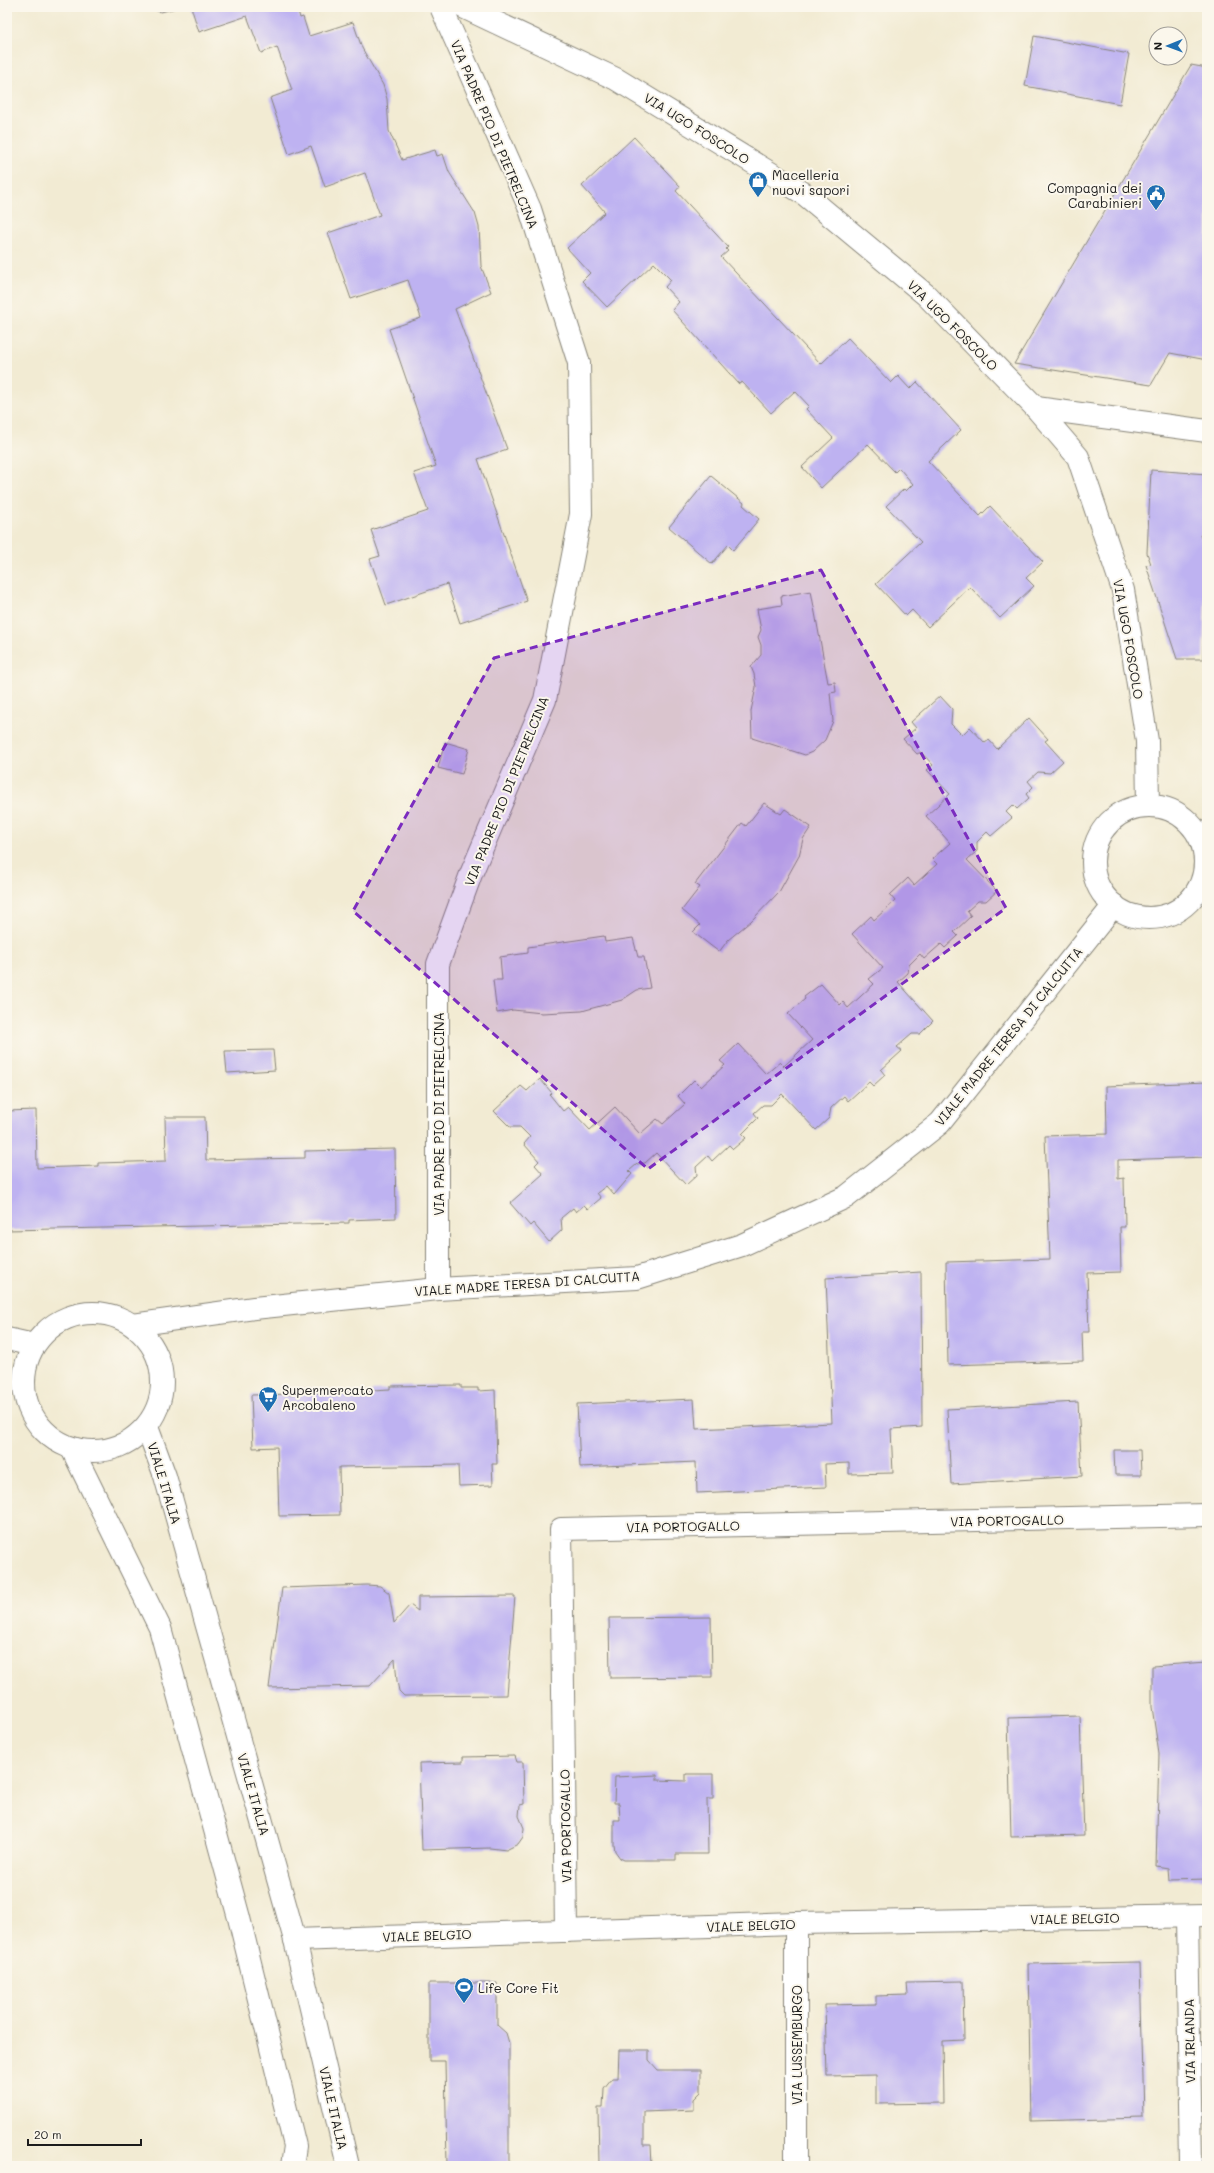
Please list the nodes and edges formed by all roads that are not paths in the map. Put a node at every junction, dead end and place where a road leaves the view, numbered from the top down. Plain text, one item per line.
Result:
1 (441, 7) edge
2 (463, 7) edge
3 (1036, 408) junction
4 (1207, 430) edge
5 (1148, 805) junction
6 (1205, 874) edge
7 (1114, 905) junction
8 (438, 1289) junction
9 (133, 1325) junction
10 (7, 1339) edge
11 (34, 1345) junction
12 (147, 1427) junction
13 (72, 1449) junction
14 (1207, 1516) edge
15 (1197, 1916) edge
16 (796, 1923) junction
17 (566, 1931) junction
18 (295, 1940) junction
19 (292, 2166) edge
20 (348, 2166) edge
21 (796, 2166) edge
22 (1191, 2166) edge

1 - 8 street, VIA PADRE PIO DI PIETRELCINA
2 - 3 street, VIA UGO FOSCOLO
3 - 4 street
3 - 5 street, VIA UGO FOSCOLO
5 - 6 street
5 - 7 street
6 - 7 street
7 - 8 street, VIALE MADRE TERESA DI CALCUTTA
8 - 9 street, VIALE MADRE TERESA DI CALCUTTA
9 - 11 street
9 - 12 street
10 - 11 street
11 - 13 street
12 - 13 street
12 - 18 street, VIALE ITALIA
13 - 19 street
14 - 17 street, VIA PORTOGALLO
15 - 16 street, VIALE BELGIO
15 - 22 street, VIA IRLANDA
16 - 17 street, VIALE BELGIO
16 - 21 street, VIA LUSSEMBURGO
17 - 18 street, VIALE BELGIO
18 - 20 street, VIALE ITALIA

